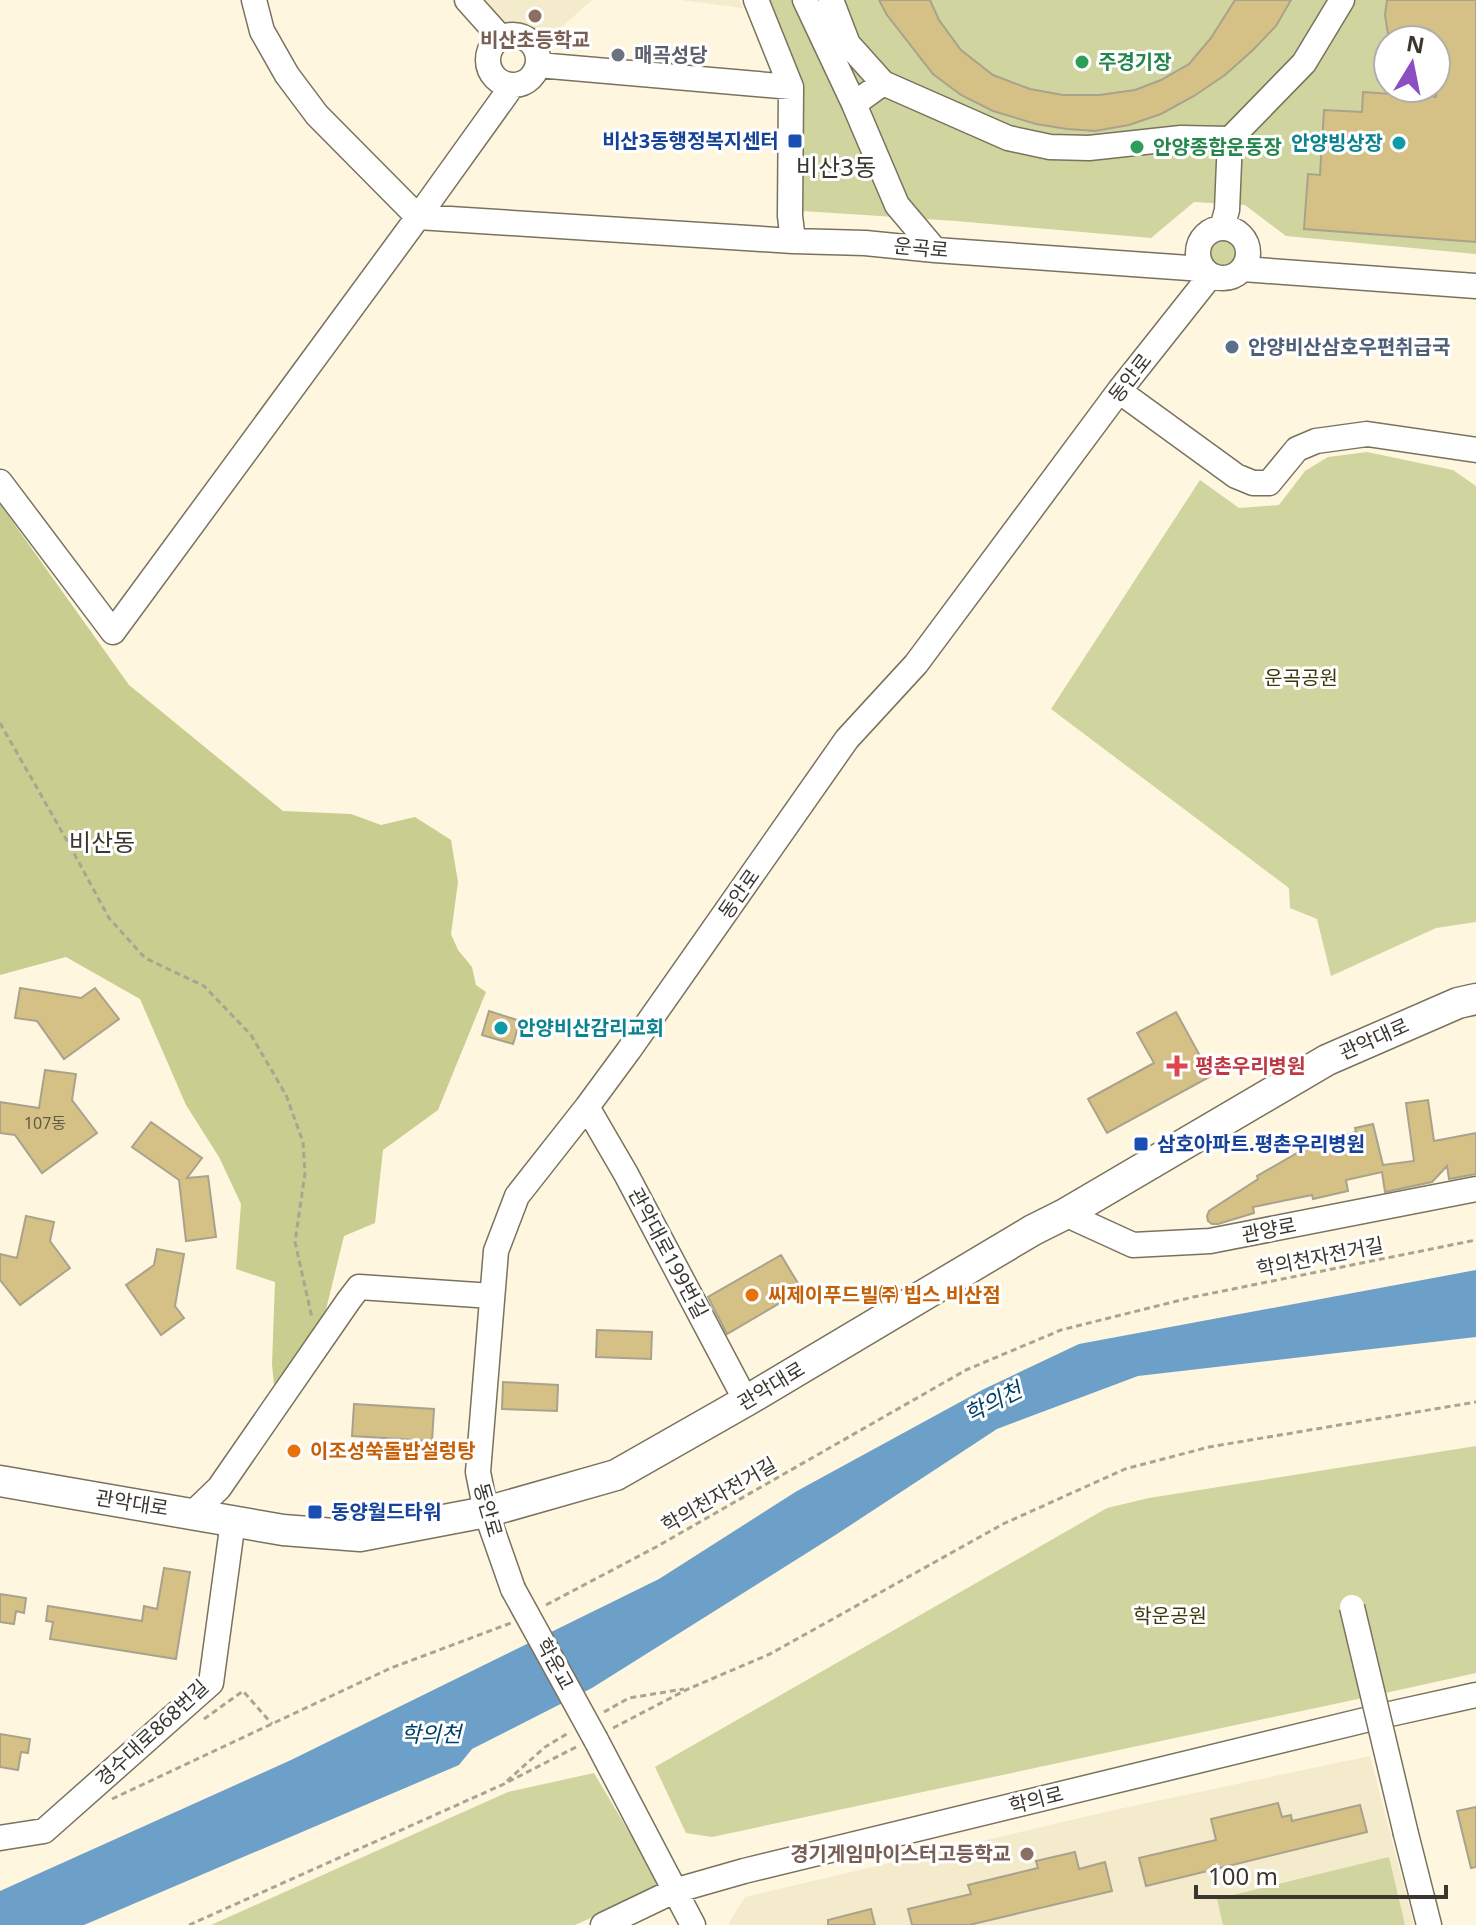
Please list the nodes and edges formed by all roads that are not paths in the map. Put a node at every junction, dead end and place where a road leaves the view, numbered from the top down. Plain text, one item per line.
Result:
1 (254, 0) edge
2 (467, 0) edge
3 (756, 0) edge
4 (805, 0) edge
5 (831, 0) edge
6 (1342, 0) edge
7 (501, 38) junction
8 (538, 65) junction
9 (883, 83) junction
10 (512, 86) junction
11 (791, 87) junction
12 (854, 104) junction
13 (1230, 139) junction
14 (418, 217) junction
15 (1222, 228) junction
16 (793, 241) junction
17 (935, 250) junction
18 (1243, 269) junction
19 (1207, 272) junction
20 (1476, 286) edge
21 (1119, 391) junction
22 (1476, 450) edge
23 (0, 482) edge
24 (1476, 999) edge
25 (587, 1107) junction
26 (1476, 1189) edge
27 (1065, 1214) junction
28 (492, 1296) junction
29 (746, 1401) junction
30 (0, 1481) edge
31 (486, 1512) junction
32 (193, 1513) junction
33 (233, 1521) junction
34 (513, 1589) joint
35 (1352, 1607) dead end
36 (1476, 1695) edge
37 (0, 1838) edge
38 (674, 1891) junction
39 (603, 1925) edge
40 (693, 1925) edge
41 (1429, 1925) edge

1 - 14 street
2 - 7 street
3 - 11 street
4 - 12 street
5 - 9 street
6 - 13 street
7 - 8 street
7 - 10 street
8 - 10 street
8 - 11 street
9 - 12 street
9 - 13 street
10 - 14 street
11 - 16 street
12 - 17 street
13 - 15 street
14 - 16 street, 운곡로
14 - 23 street
15 - 18 street
15 - 19 street
16 - 17 street, 운곡로
17 - 19 street, 운곡로
18 - 19 street
18 - 20 street
19 - 21 street, 동안로
21 - 22 street
21 - 25 street, 동안로
24 - 27 main road, 관악대로
25 - 28 street, 동안로
25 - 29 street, 관악대로199번길
26 - 27 street, 관양로
27 - 29 main road, 관악대로
28 - 31 street, 동안로
28 - 32 street
29 - 31 main road, 관악대로
30 - 32 main road, 관악대로
31 - 33 main road, 관악대로
31 - 34 street, 동안로
32 - 33 main road, 관악대로
33 - 37 street, 경수대로868번길
34 - 38 street, 학운교, bridge
35 - 41 street, bridge
36 - 38 street, 학의로
38 - 39 street, 학의로
38 - 40 street

